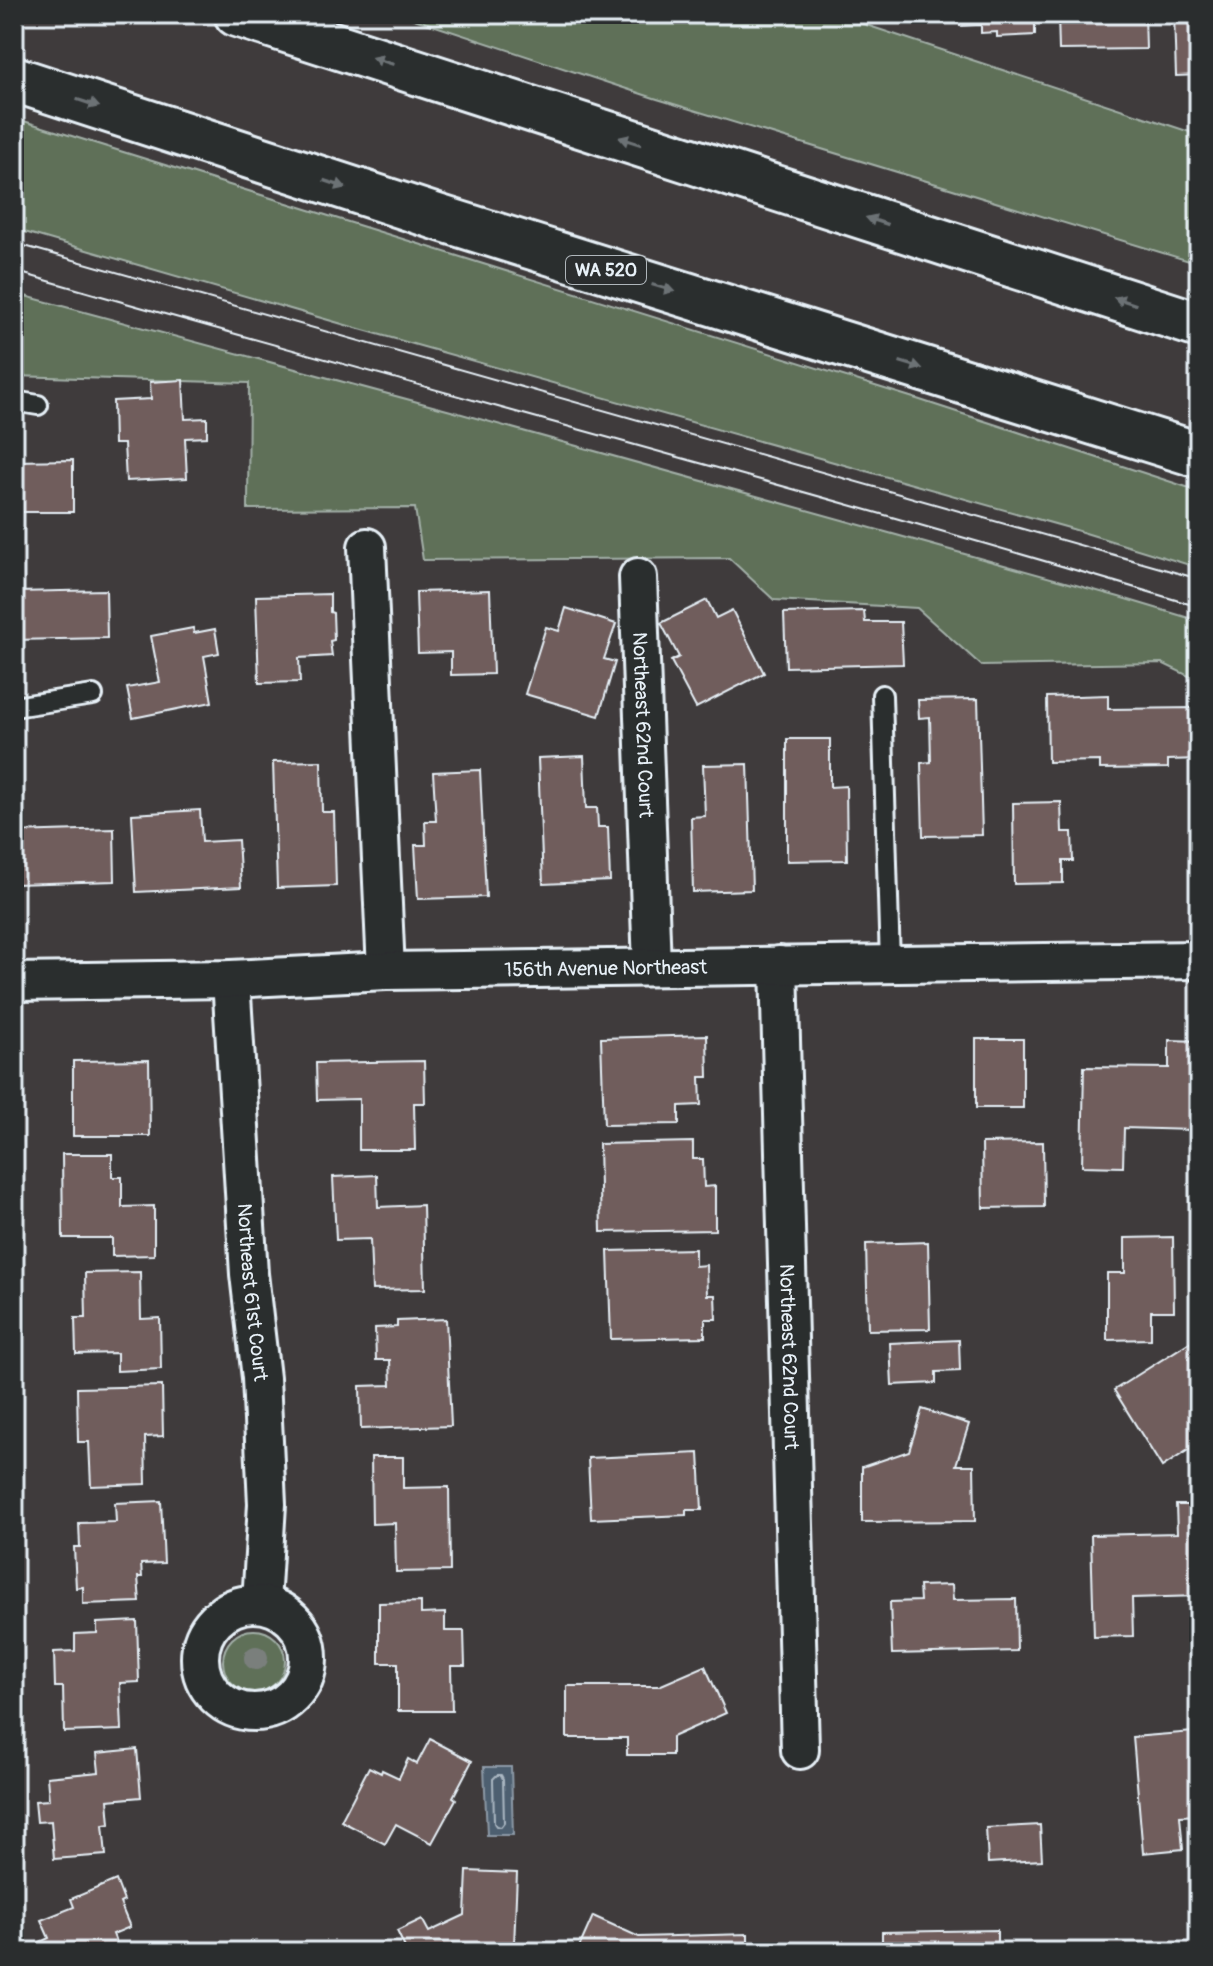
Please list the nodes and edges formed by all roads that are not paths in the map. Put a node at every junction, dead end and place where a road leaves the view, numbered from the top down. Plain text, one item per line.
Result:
1 (237, 14) edge
2 (14, 79) edge
3 (1199, 325) edge
4 (14, 401) edge
5 (38, 405) dead end
6 (1199, 455) edge
7 (367, 547) dead end
8 (638, 577) dead end
9 (93, 695) dead end
10 (882, 695) dead end
11 (14, 707) edge
12 (1199, 960) edge
13 (890, 964) junction
14 (779, 965) junction
15 (652, 967) junction
16 (386, 971) junction
17 (231, 979) junction
18 (14, 982) edge
19 (261, 1604) dead end
20 (800, 1750) dead end

3 -> 1 highway
2 -> 6 highway, WA 520
4 - 5 lane
7 - 16 street
8 - 15 street, Northeast 62nd Court
9 - 11 lane
10 - 13 lane
12 - 13 street, 156th Avenue Northeast
13 - 14 street, 156th Avenue Northeast
14 - 15 street, 156th Avenue Northeast
14 - 20 street, Northeast 62nd Court
15 - 16 street, 156th Avenue Northeast
16 - 17 street, 156th Avenue Northeast
17 - 18 street, 156th Avenue Northeast
17 - 19 street, Northeast 61st Court

